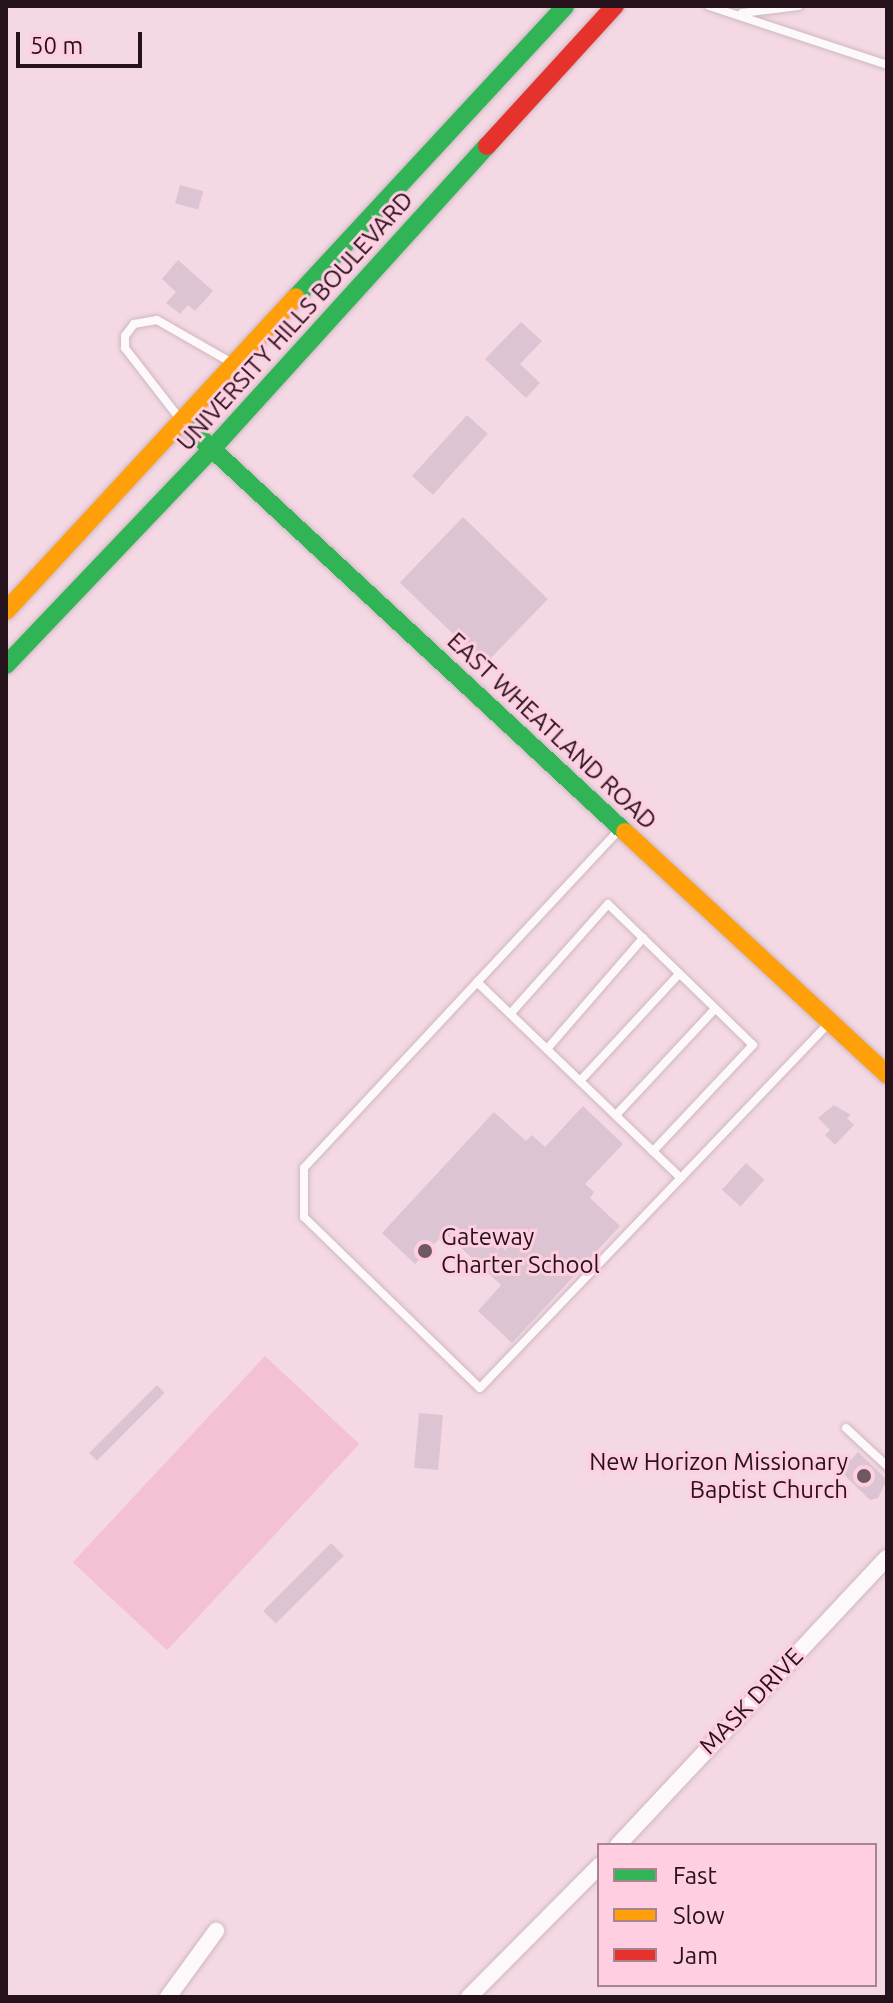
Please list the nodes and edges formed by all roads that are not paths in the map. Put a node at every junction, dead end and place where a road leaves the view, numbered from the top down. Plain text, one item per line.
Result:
1 (565, 6) edge
2 (615, 6) edge
3 (709, 6) edge
4 (799, 6) edge
5 (737, 13) junction
6 (887, 65) edge
7 (351, 242) junction
8 (378, 267) junction
9 (311, 284) junction
10 (338, 309) junction
11 (235, 365) junction
12 (183, 422) junction
13 (212, 449) junction
14 (6, 611) edge
15 (6, 665) edge
16 (621, 828) junction
17 (643, 938) junction
18 (679, 974) junction
19 (477, 982) junction
20 (715, 1009) junction
21 (511, 1013) junction
22 (830, 1022) junction
23 (547, 1049) junction
24 (887, 1075) edge
25 (580, 1081) junction
26 (616, 1115) junction
27 (653, 1151) junction
28 (681, 1178) junction
29 (846, 1428) dead end
30 (887, 1466) edge
31 (887, 1558) edge
32 (620, 1843) edge
33 (597, 1868) edge
34 (216, 1931) dead end
35 (168, 1997) edge
36 (469, 1997) edge

1 - 7 main road, UNIVERSITY HILLS BOULEVARD
2 - 8 main road, UNIVERSITY HILLS BOULEVARD
3 - 5 lane
4 - 5 lane
5 - 6 lane
7 - 8 main road
7 - 9 main road, UNIVERSITY HILLS BOULEVARD
8 - 10 main road, UNIVERSITY HILLS BOULEVARD
9 - 10 main road
9 - 11 main road, UNIVERSITY HILLS BOULEVARD
10 - 13 main road, UNIVERSITY HILLS BOULEVARD
11 - 12 main road, UNIVERSITY HILLS BOULEVARD
11 - 12 lane
12 - 13 main road, EAST WHEATLAND ROAD
12 - 14 main road, UNIVERSITY HILLS BOULEVARD
13 - 15 main road, UNIVERSITY HILLS BOULEVARD
13 - 16 main road, EAST WHEATLAND ROAD
16 - 19 lane
16 - 22 main road, EAST WHEATLAND ROAD
17 - 18 lane
17 - 21 lane
17 - 23 lane
18 - 20 lane
18 - 25 lane
19 - 21 lane
19 - 28 lane
20 - 26 lane
20 - 27 lane
21 - 23 lane
22 - 24 main road, EAST WHEATLAND ROAD
22 - 28 lane
23 - 25 lane
25 - 26 lane
26 - 27 lane
27 - 28 lane
29 - 30 lane
31 - 32 street, MASK DRIVE
33 - 36 street
34 - 35 street

